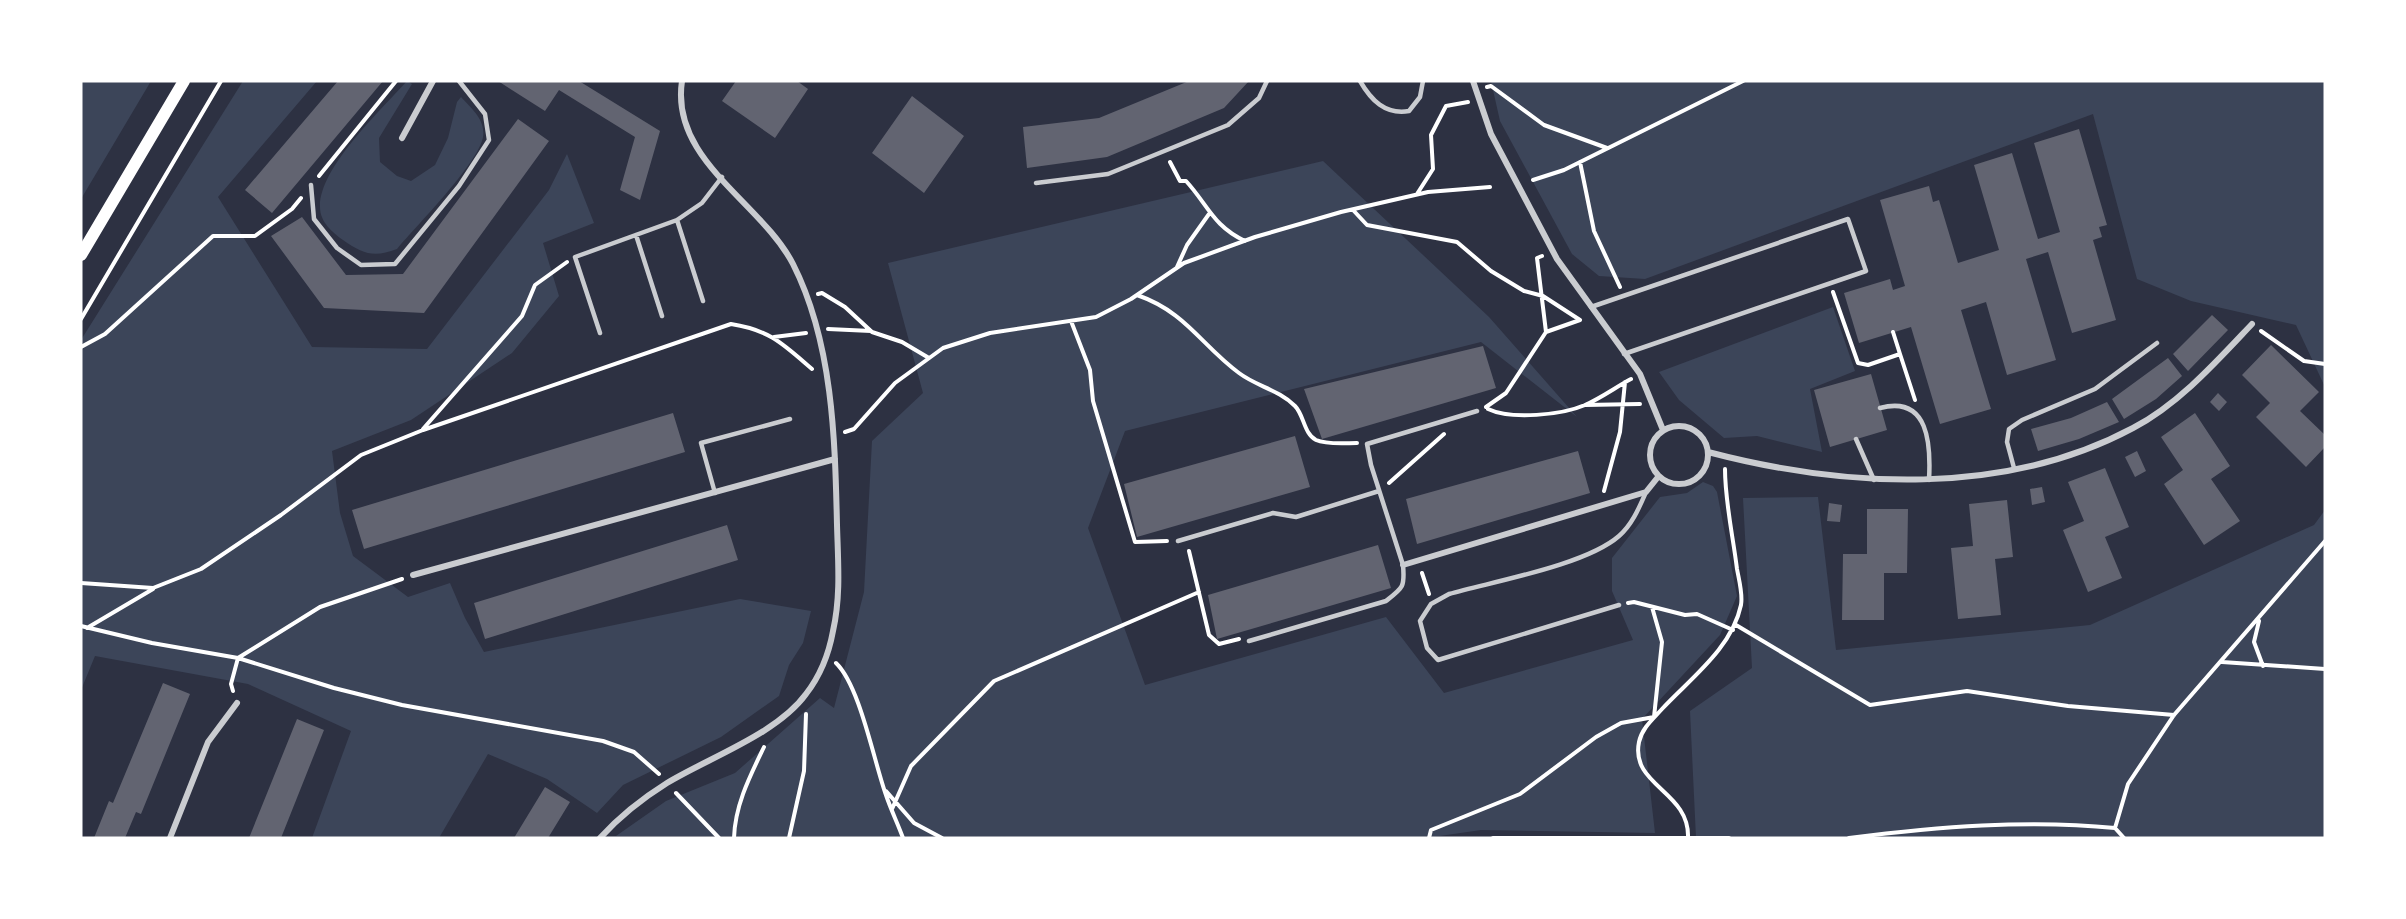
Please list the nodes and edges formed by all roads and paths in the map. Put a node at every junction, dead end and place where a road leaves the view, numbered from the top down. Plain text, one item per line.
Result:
1 (183, 81) edge
2 (221, 81) edge
3 (396, 81) edge
4 (433, 81) edge
5 (459, 81) edge
6 (682, 81) edge
7 (1267, 81) edge
8 (1360, 81) edge
9 (1423, 81) edge
10 (1473, 81) edge
11 (1743, 81) edge
12 (1475, 89) junction
13 (1479, 100) junction
14 (402, 138) dead end
15 (1608, 148) junction
16 (1165, 150) junction
17 (1580, 162) junction
18 (722, 177) junction
19 (1533, 180) dead end
20 (1036, 183) dead end
21 (311, 185) junction
22 (1490, 187) dead end
23 (1417, 195) junction
24 (1352, 209) junction
25 (1209, 214) junction
26 (677, 220) junction
27 (636, 235) junction
28 (1245, 241) junction
29 (1552, 251) junction
30 (81, 255) edge
31 (574, 257) junction
32 (1177, 268) junction
33 (1830, 283) junction
34 (1137, 295) junction
35 (1543, 296) junction
36 (1624, 296) junction
37 (807, 297) junction
38 (703, 301) dead end
39 (1590, 308) junction
40 (1595, 314) junction
41 (662, 316) dead end
42 (81, 319) edge
43 (1581, 320) junction
44 (1071, 321) junction
45 (2252, 324) joint
46 (1546, 332) junction
47 (1893, 332) dead end
48 (600, 333) dead end
49 (2157, 343) dead end
50 (81, 347) edge
51 (1624, 354) junction
52 (1900, 354) junction
53 (929, 358) junction
54 (2325, 364) edge
55 (1640, 374) junction
56 (1625, 382) junction
57 (828, 384) junction
58 (1653, 403) junction
59 (1584, 405) junction
60 (1623, 405) junction
61 (1485, 408) junction
62 (1880, 408) dead end
63 (1477, 411) joint
64 (1466, 414) junction
65 (1922, 418) junction
66 (790, 419) dead end
67 (423, 430) junction
68 (1663, 430) junction
69 (834, 437) junction
70 (1856, 439) dead end
71 (1367, 444) junction
72 (1708, 452) junction
73 (1725, 456) junction
74 (835, 459) junction
75 (2014, 468) junction
76 (1658, 477) junction
77 (1874, 480) junction
78 (1929, 480) junction
79 (1379, 491) junction
80 (1646, 492) junction
81 (715, 493) junction
82 (1601, 506) junction
83 (1178, 541) junction
84 (2325, 541) edge
85 (1403, 565) junction
86 (413, 575) joint
87 (1425, 580) dead end
88 (81, 583) edge
89 (153, 588) junction
90 (1428, 590) dead end
91 (1199, 592) junction
92 (1619, 605) joint
93 (1652, 607) junction
94 (2259, 620) junction
95 (81, 626) edge
96 (1734, 628) junction
97 (87, 629) junction
98 (1235, 640) dead end
99 (1249, 642) dead end
100 (826, 654) junction
101 (238, 658) junction
102 (2222, 662) junction
103 (2263, 666) junction
104 (2325, 669) edge
105 (806, 696) junction
106 (237, 703) joint
107 (2175, 715) junction
108 (1654, 717) junction
109 (766, 728) junction
110 (667, 783) junction
111 (884, 789) junction
112 (895, 802) junction
113 (892, 809) junction
114 (2115, 828) junction
115 (1688, 837) edge
116 (170, 838) edge
117 (600, 838) edge
118 (719, 838) edge
119 (734, 838) edge
120 (789, 838) edge
121 (903, 838) edge
122 (942, 838) edge
123 (1429, 838) edge
124 (1493, 838) edge
125 (1729, 838) edge
126 (1849, 838) edge
127 (2124, 838) edge

1 - 30 main road
2 - 42 path
3 - 21 path
4 - 14 street
5 - 21 lane
6 - 18 street
7 - 16 lane
8 - 9 lane
10 - 12 street
11 - 15 path
12 - 13 street
12 - 15 path
13 - 23 path
13 - 29 street
15 - 17 path
16 - 20 lane
16 - 25 path
17 - 19 path
17 - 36 path
18 - 26 lane
18 - 37 street
21 - 50 path
22 - 23 path
23 - 24 path
24 - 28 path
24 - 35 path
25 - 28 path
25 - 32 path
26 - 27 lane
26 - 38 lane
27 - 31 lane
27 - 41 lane
28 - 32 path
29 - 35 path
29 - 39 street
31 - 48 lane
31 - 67 path
32 - 34 path
33 - 36 lane
33 - 51 lane
33 - 52 path
34 - 44 path
34 - 71 path
35 - 43 path
35 - 46 path
36 - 39 lane
37 - 53 path
37 - 57 street
39 - 40 street
40 - 43 path
40 - 51 street
43 - 46 path
44 - 53 path
44 - 83 path
45 - 54 path
45 - 75 street
46 - 61 path
47 - 52 path
49 - 75 lane
51 - 55 street
52 - 65 path
53 - 69 path
55 - 56 path
55 - 58 street
56 - 59 path
56 - 60 path
57 - 67 path
57 - 69 street
58 - 60 path
58 - 68 street
59 - 60 path
59 - 61 path
60 - 82 path
61 - 63 path
62 - 65 lane
63 - 64 lane
64 - 71 lane
64 - 79 path
65 - 78 lane
66 - 81 lane
67 - 89 path
68 - 72 street
68 - 76 street
69 - 74 street
70 - 77 lane
71 - 79 lane
72 - 73 street
72 - 76 street
73 - 77 street
73 - 96 path
74 - 81 street
74 - 100 street
75 - 78 street
76 - 80 street
77 - 78 street
79 - 83 lane
79 - 85 lane
80 - 82 street
80 - 92 lane
81 - 86 street
82 - 85 street
83 - 91 path
84 - 94 path
85 - 99 lane
86 - 101 path
87 - 90 path
88 - 89 path
89 - 97 path
91 - 98 path
91 - 112 path
92 - 93 path
93 - 96 path
93 - 108 path
94 - 102 path
94 - 103 path
95 - 97 path
96 - 107 path
96 - 108 path
97 - 101 path
100 - 105 street
100 - 111 path
101 - 106 path
101 - 110 path
102 - 103 path
102 - 107 path
103 - 104 path
105 - 109 street
105 - 120 path
106 - 116 street
107 - 114 path
108 - 115 path
108 - 123 path
109 - 110 street
109 - 119 path
110 - 117 street
110 - 118 path
111 - 112 path
111 - 113 path
112 - 113 path
112 - 122 path
113 - 121 path
114 - 126 path
114 - 127 path
115 - 124 path
115 - 125 path

